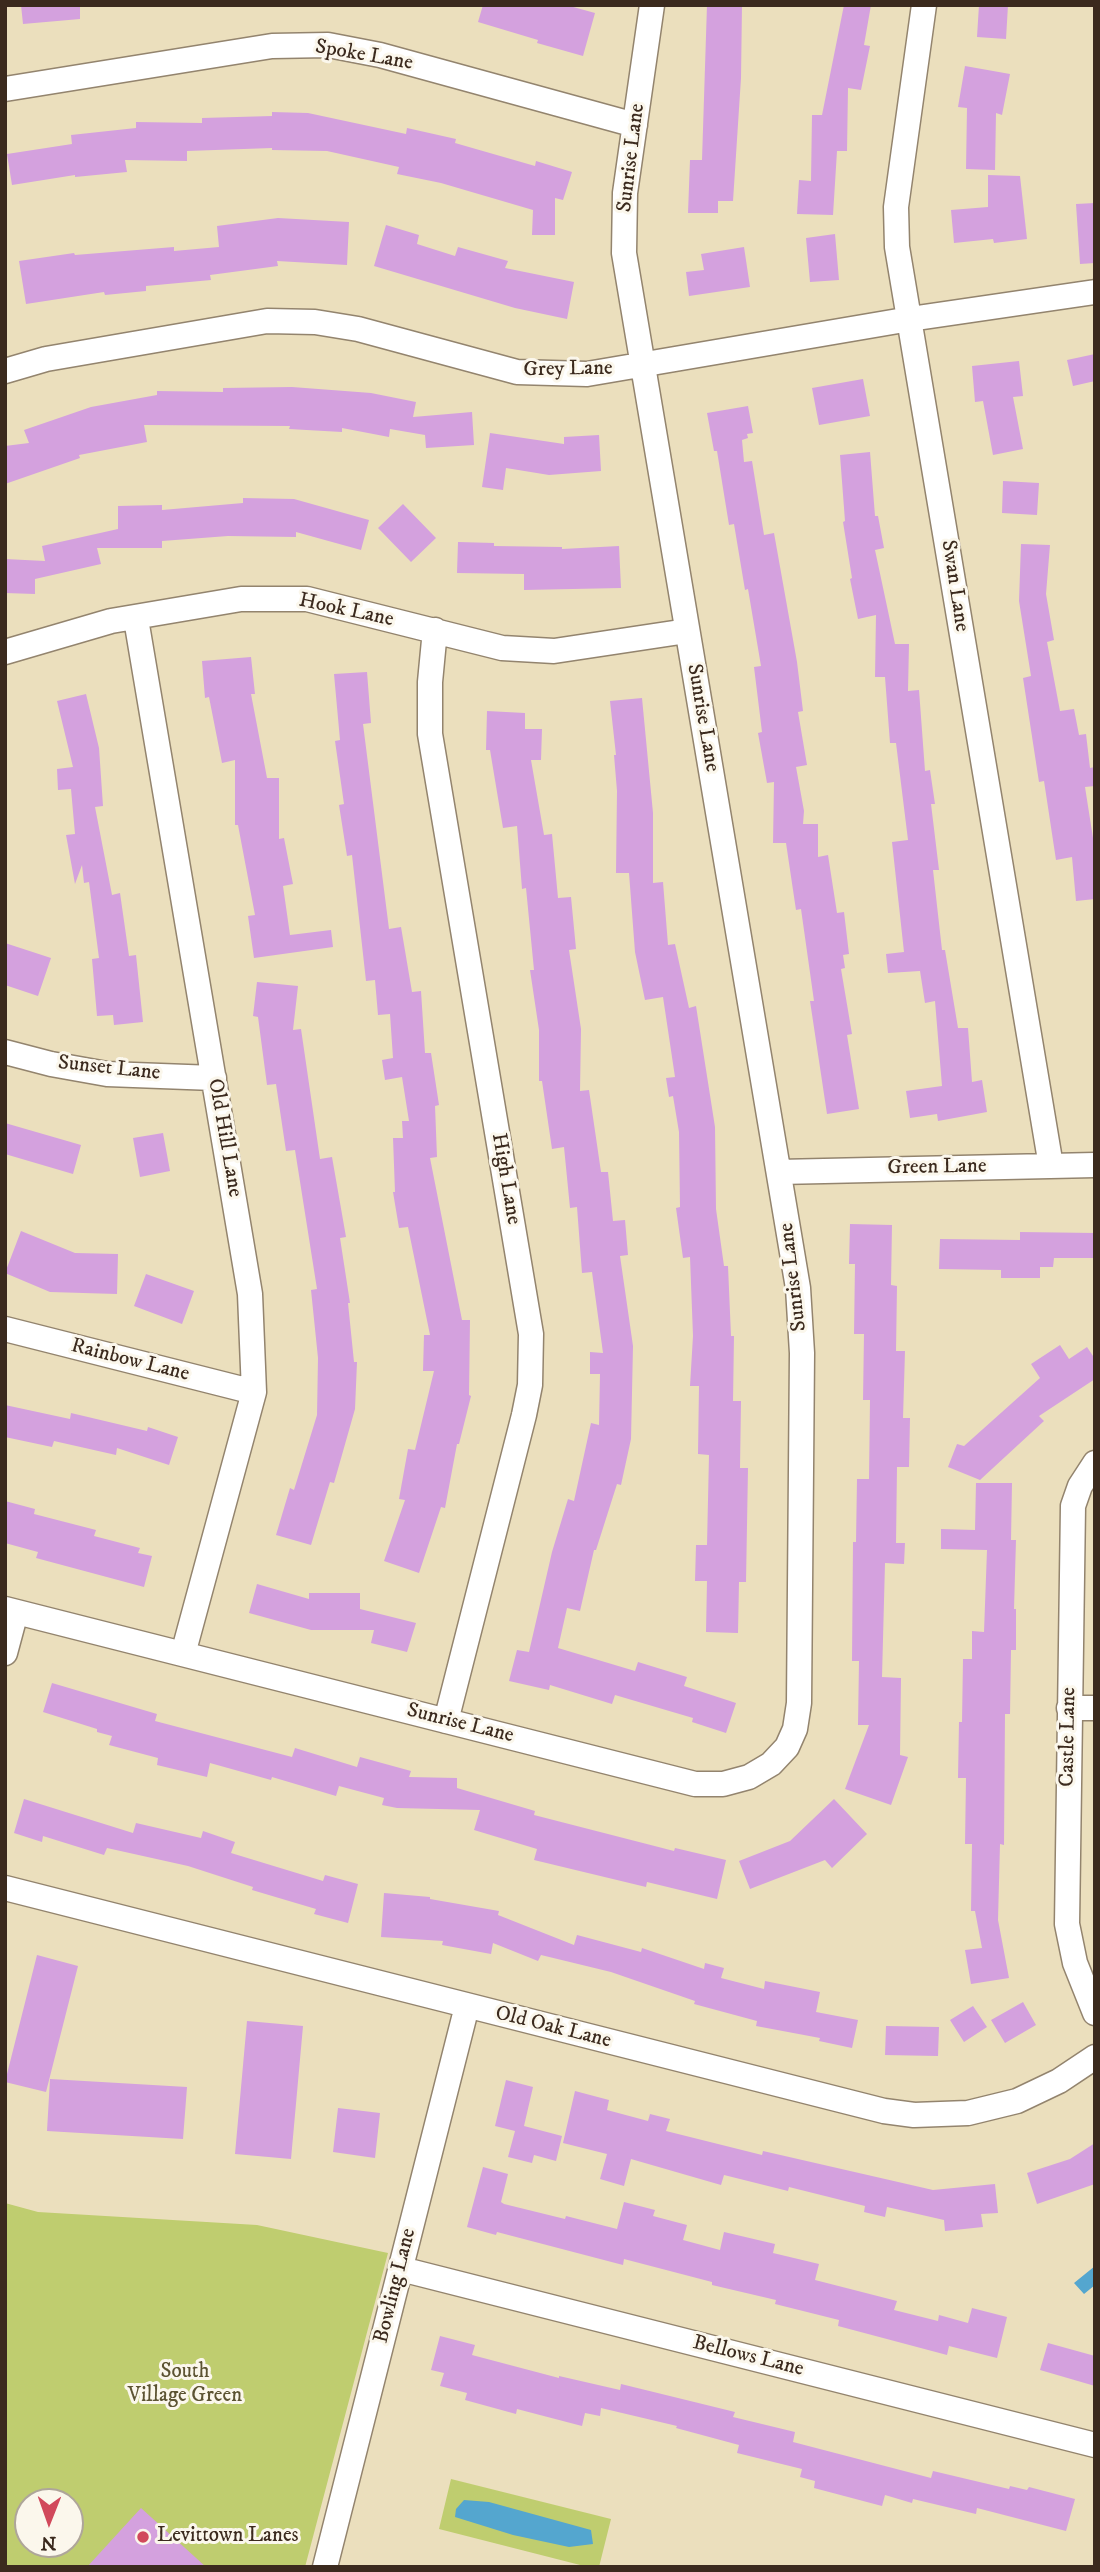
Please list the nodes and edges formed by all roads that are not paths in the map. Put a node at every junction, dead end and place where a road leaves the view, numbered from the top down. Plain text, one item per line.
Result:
1 (652, 5) edge
2 (924, 5) edge
3 (5, 89) edge
4 (635, 125) junction
5 (1095, 292) edge
6 (910, 319) junction
7 (644, 365) junction
8 (5, 371) edge
9 (136, 618) junction
10 (435, 630) junction
11 (687, 631) junction
12 (5, 652) edge
13 (5, 1052) edge
14 (214, 1078) junction
15 (1095, 1165) edge
16 (1051, 1166) junction
17 (779, 1171) junction
18 (5, 1329) edge
19 (254, 1392) junction
20 (1095, 1463) edge
21 (10, 1610) edge
22 (5, 1653) edge
23 (183, 1654) junction
24 (1069, 1708) junction
25 (1095, 1708) edge
26 (446, 1721) junction
27 (5, 1888) edge
28 (467, 2006) junction
29 (1095, 2012) edge
30 (1095, 2057) edge
31 (401, 2269) junction
32 (1095, 2445) edge
33 (325, 2567) edge

1 - 4 street, Sunrise Lane
2 - 6 street, Swan Lane
3 - 4 street, Spoke Lane
4 - 7 street, Sunrise Lane
5 - 6 street, Grey Lane
6 - 7 street, Grey Lane
6 - 16 street, Swan Lane
7 - 8 street, Grey Lane
7 - 11 street, Sunrise Lane
9 - 10 street, Hook Lane
9 - 12 street, Hook Lane
9 - 14 street, Old Hill Lane
10 - 11 street, Hook Lane
10 - 26 street, High Lane
11 - 17 street, Sunrise Lane
13 - 14 street, Sunset Lane
14 - 19 street, Old Hill Lane
15 - 16 street, Green Lane
16 - 17 street, Green Lane
17 - 26 street, Sunrise Lane
18 - 19 street, Rainbow Lane
19 - 23 street, Old Hill Lane
20 - 24 street, Castle Lane
21 - 22 street
21 - 23 street, Sunrise Lane
23 - 26 street, Sunrise Lane
24 - 25 street
24 - 29 street, Castle Lane
27 - 28 street, Old Oak Lane
28 - 30 street, Old Oak Lane
28 - 31 street, Bowling Lane
31 - 32 street, Bellows Lane
31 - 33 street, Bowling Lane

